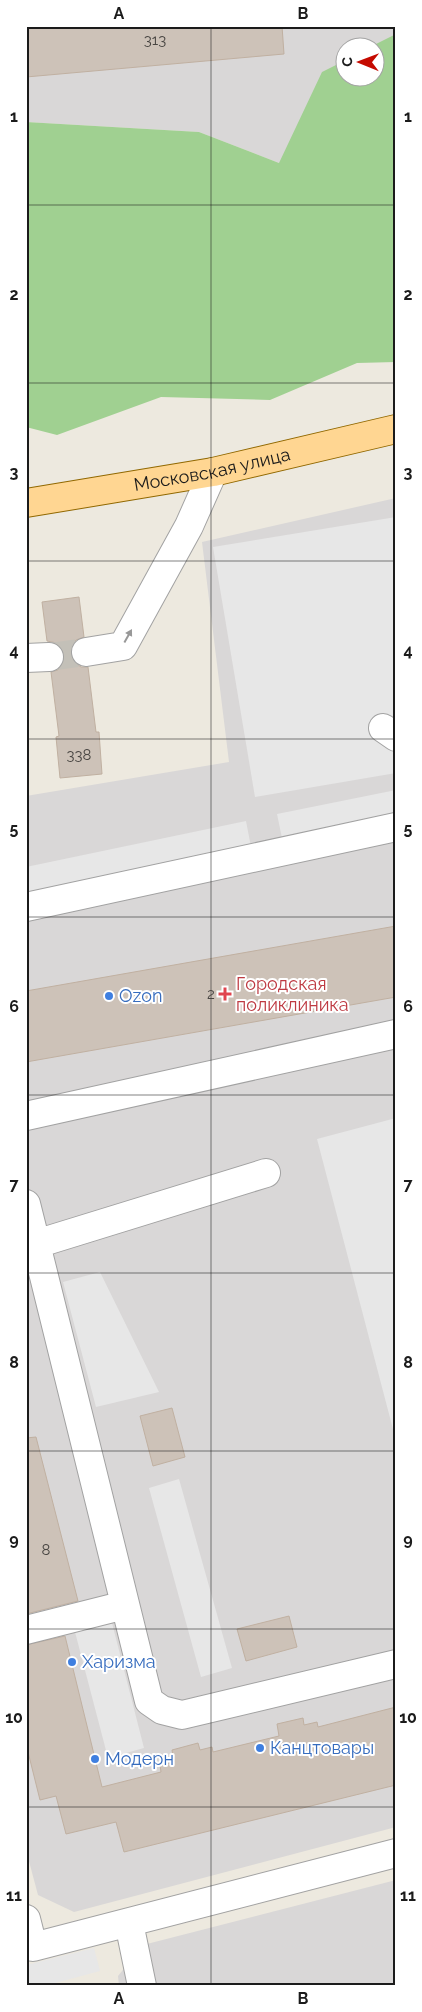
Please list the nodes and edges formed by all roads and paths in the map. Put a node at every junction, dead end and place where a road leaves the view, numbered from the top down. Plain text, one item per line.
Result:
1 (396, 429) edge
2 (213, 472) junction
3 (26, 503) edge
4 (86, 652) tunnel mouth
5 (396, 828) edge
6 (26, 907) edge
7 (396, 1034) edge
8 (26, 1116) edge
9 (266, 1173) dead end
10 (26, 1204) edge
11 (31, 1245) edge
12 (125, 1605) junction
13 (26, 1630) edge
14 (396, 1664) edge
15 (396, 1853) edge
16 (26, 1919) edge
17 (129, 1923) junction
18 (142, 1986) edge

1 - 2 main road, Московская улица
2 - 3 main road, Московская улица
4 -> 2 street
5 - 6 street
7 - 8 street
9 - 11 street
10 - 11 street
11 - 12 street
12 - 13 street
12 - 14 street
15 - 17 street
16 - 17 street
17 - 18 street

